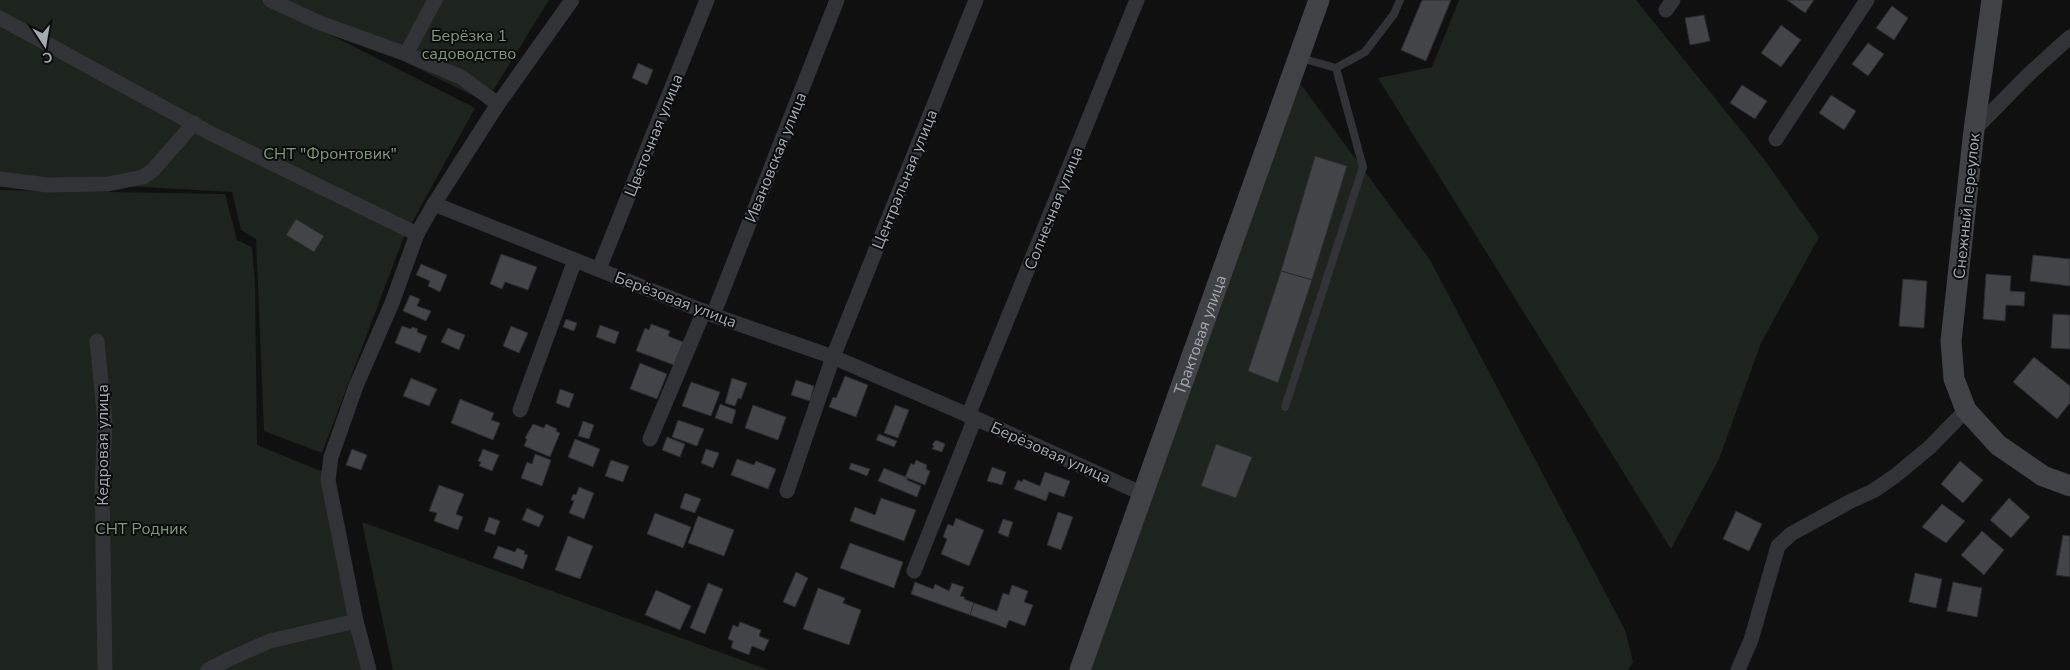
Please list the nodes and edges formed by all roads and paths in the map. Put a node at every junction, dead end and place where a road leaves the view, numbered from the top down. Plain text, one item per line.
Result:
1 (435, 0) edge
2 (572, 0) edge
3 (707, 0) edge
4 (837, 0) edge
5 (976, 0) edge
6 (1137, 0) edge
7 (1319, 0) edge
8 (1400, 0) edge
9 (1867, 0) edge
10 (1992, 0) edge
11 (280, 2) edge
12 (0, 18) edge
13 (2070, 37) edge
14 (406, 54) junction
15 (1299, 57) junction
16 (1336, 68) junction
17 (498, 104) junction
18 (194, 123) junction
19 (1974, 130) junction
20 (1776, 139) dead end
21 (0, 179) edge
22 (434, 204) junction
23 (417, 234) junction
24 (575, 260) junction
25 (599, 269) junction
26 (709, 313) junction
27 (97, 341) dead end
28 (832, 357) junction
29 (1285, 407) dead end
30 (520, 410) dead end
31 (1966, 410) junction
32 (972, 417) junction
33 (650, 438) dead end
34 (2070, 486) edge
35 (787, 491) dead end
36 (1143, 494) junction
37 (914, 571) dead end
38 (356, 621) junction
39 (105, 670) edge
40 (208, 670) edge
41 (369, 670) edge
42 (1080, 670) edge
43 (1738, 670) edge

1 - 14 street
2 - 17 street
3 - 25 street, Цветочная улица
4 - 26 street, Ивановская улица
5 - 28 street, Центральная улица
6 - 32 street, Солнечная улица
7 - 15 street, Трактовая улица
8 - 16 lane
9 - 20 street
10 - 19 street, Снежный переулок
11 - 14 street
12 - 18 street
13 - 19 street
14 - 17 street
15 - 16 lane
15 - 36 street, Трактовая улица
16 - 29 lane
17 - 22 street
18 - 21 street
18 - 23 street
19 - 31 street, Снежный переулок
22 - 23 street
22 - 24 street, Берёзовая улица
23 - 38 street
24 - 25 street, Берёзовая улица
24 - 30 street
25 - 26 street, Берёзовая улица
26 - 28 street, Берёзовая улица
26 - 33 street, Ивановская улица
27 - 39 street, Кедровая улица
28 - 32 street, Берёзовая улица
28 - 35 street, Центральная улица
31 - 34 street
31 - 43 street
32 - 36 street, Берёзовая улица
32 - 37 street, Солнечная улица
36 - 42 street, Трактовая улица
38 - 40 street
38 - 41 street

